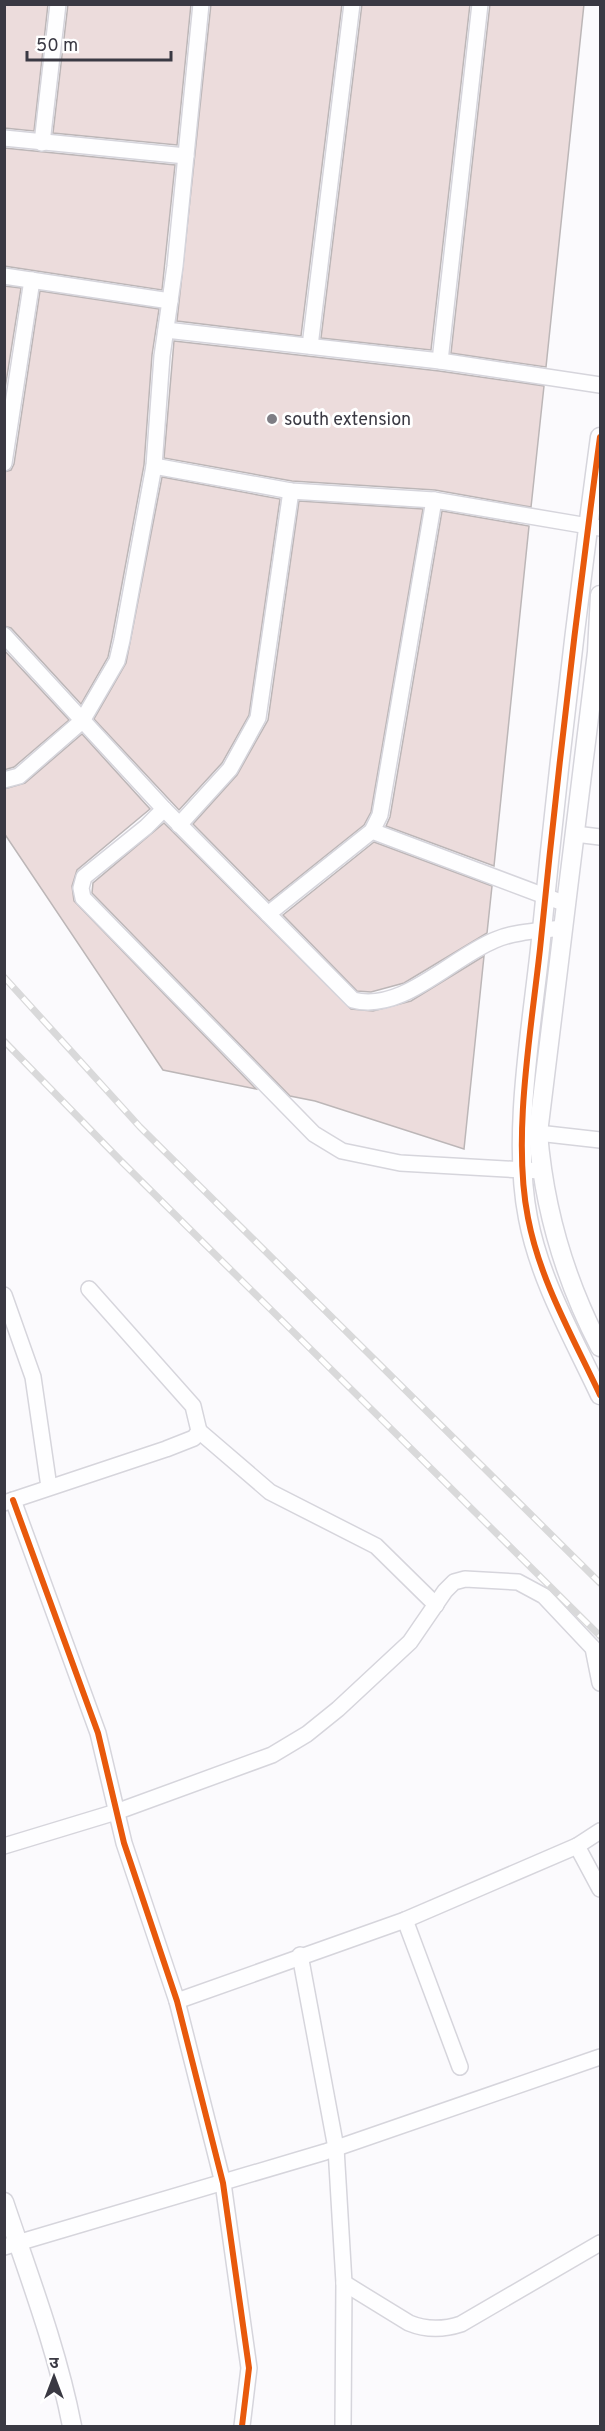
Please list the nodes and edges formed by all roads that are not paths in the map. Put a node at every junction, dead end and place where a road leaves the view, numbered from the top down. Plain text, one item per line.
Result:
1 (58, 4) edge
2 (201, 4) edge
3 (352, 4) edge
4 (480, 4) edge
5 (4, 138) edge
6 (42, 143) junction
7 (186, 156) junction
8 (4, 276) edge
9 (32, 280) junction
10 (170, 301) junction
11 (166, 330) junction
12 (310, 346) junction
13 (440, 361) junction
14 (600, 385) edge
15 (600, 436) edge
16 (4, 464) edge
17 (154, 466) junction
18 (291, 490) junction
19 (434, 500) junction
20 (594, 527) edge
21 (600, 595) edge
22 (4, 635) edge
23 (574, 651) junction
24 (598, 652) edge
25 (82, 721) junction
26 (4, 780) edge
27 (164, 809) junction
28 (180, 825) junction
29 (372, 831) junction
30 (575, 834) junction
31 (600, 837) edge
32 (546, 896) junction
33 (566, 904) junction
34 (268, 914) junction
35 (563, 927) junction
36 (542, 930) junction
37 (538, 1133) junction
38 (600, 1140) edge
39 (521, 1170) junction
40 (541, 1171) junction
41 (88, 1289) dead end
42 (4, 1295) edge
43 (600, 1345) edge
44 (579, 1350) junction
45 (600, 1395) edge
46 (199, 1431) junction
47 (50, 1487) junction
48 (9, 1501) edge
49 (436, 1605) junction
50 (600, 1683) edge
51 (116, 1812) junction
52 (600, 1831) edge
53 (4, 1846) edge
54 (577, 1846) junction
55 (600, 1889) edge
56 (405, 1920) junction
57 (300, 1955) junction
58 (177, 2001) junction
59 (600, 2057) edge
60 (460, 2067) dead end
61 (336, 2148) junction
62 (223, 2183) junction
63 (4, 2202) edge
64 (600, 2242) edge
65 (11, 2245) edge
66 (344, 2283) junction
67 (72, 2427) edge
68 (242, 2427) edge
69 (343, 2427) edge

1 - 6 street
2 - 7 street
3 - 12 street
4 - 13 street
5 - 6 street
6 - 7 street
7 - 10 street
8 - 9 street
9 - 10 street
9 - 16 street
10 - 11 street
11 - 12 street
11 - 17 street
12 - 13 street
13 - 14 street
15 - 20 street
17 - 18 street
17 - 25 street
18 - 19 street
18 - 28 street
19 - 20 street
19 - 29 street
20 - 23 street
21 - 24 street
22 - 25 street
23 - 24 street
23 - 32 street
24 - 30 street
25 - 26 street
25 - 27 street
27 - 28 street
27 - 39 street
28 - 34 street
29 - 32 street
29 - 34 street
30 - 31 street
30 - 33 street
32 - 33 street
32 - 36 street
33 - 35 street
34 - 36 street
35 - 36 street
35 - 37 street
36 - 39 street
37 - 38 street
37 - 40 street
39 - 40 street
39 - 44 street
40 - 43 street
41 - 46 street
42 - 47 street
43 - 44 street
44 - 45 street
46 - 47 street
46 - 49 street
47 - 48 street
48 - 51 street
49 - 50 street
49 - 51 street
51 - 53 street
51 - 58 street
52 - 54 street
54 - 55 street
54 - 56 street
56 - 57 street
56 - 60 street
57 - 58 street
57 - 61 street
58 - 62 street
59 - 61 street
61 - 62 street
61 - 66 street
62 - 65 street
62 - 68 street
63 - 65 street
64 - 66 street
65 - 67 street
66 - 69 street

